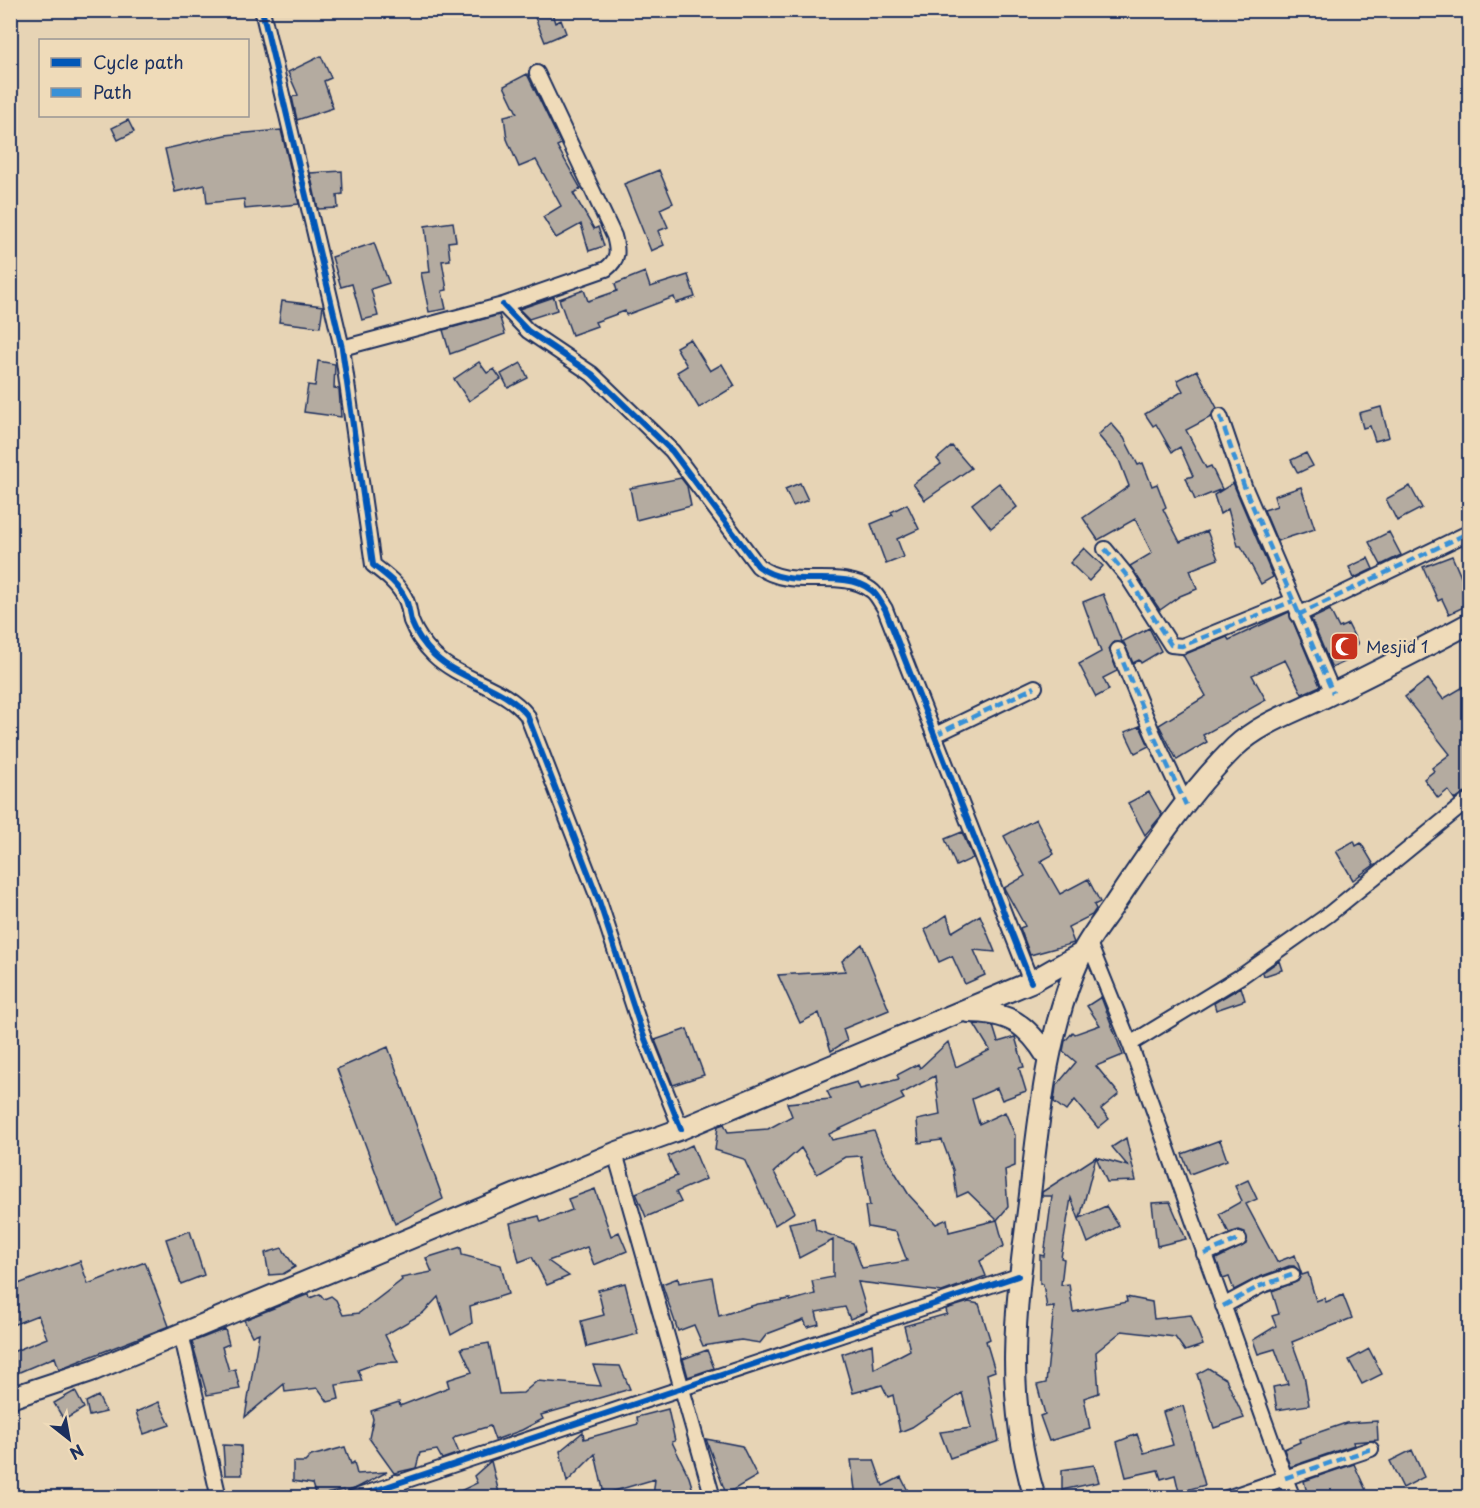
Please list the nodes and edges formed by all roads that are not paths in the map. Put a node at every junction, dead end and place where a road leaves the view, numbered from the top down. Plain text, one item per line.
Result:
1 (262, 10) edge
2 (537, 73) dead end
3 (503, 305) junction
4 (342, 348) junction
5 (1220, 416) dead end
6 (1470, 532) edge
7 (1105, 549) dead end
8 (1293, 601) junction
9 (1298, 615) junction
10 (1470, 623) edge
11 (1118, 650) dead end
12 (1035, 687) dead end
13 (1333, 693) junction
14 (936, 735) junction
15 (1470, 799) edge
16 (1186, 805) junction
17 (1085, 948) junction
18 (1031, 982) junction
19 (960, 1012) junction
20 (1130, 1044) junction
21 (1048, 1058) junction
22 (681, 1129) junction
23 (615, 1153) junction
24 (1239, 1239) dead end
25 (1204, 1254) junction
26 (1292, 1275) dead end
27 (1018, 1276) junction
28 (1223, 1306) junction
29 (181, 1333) junction
30 (682, 1389) junction
31 (10, 1398) edge
32 (1371, 1449) dead end
33 (1285, 1478) junction
34 (396, 1482) junction
35 (219, 1497) edge
36 (353, 1497) edge
37 (400, 1497) edge
38 (712, 1497) edge
39 (1035, 1497) edge
40 (1227, 1497) edge
41 (1293, 1497) edge

1 - 4 street
2 - 3 street
3 - 4 street
3 - 14 street
4 - 22 street
5 - 8 street
6 - 9 street
7 - 8 street
8 - 9 street
9 - 13 street
10 - 13 main road
11 - 16 street
12 - 14 street
13 - 16 main road
14 - 18 street
15 - 20 street
16 - 17 main road
17 - 18 main road
17 - 20 street
17 - 21 main road
18 - 19 main road
19 - 21 main road
19 - 22 main road
20 - 25 street
21 - 27 main road
22 - 23 main road
23 - 29 main road
23 - 30 street
24 - 25 street
25 - 28 street
26 - 28 street
27 - 30 street
27 - 39 main road
28 - 33 street
29 - 31 main road
29 - 35 street
30 - 34 street
30 - 38 street
32 - 33 street
33 - 40 street
33 - 41 street
34 - 36 street
34 - 37 street

